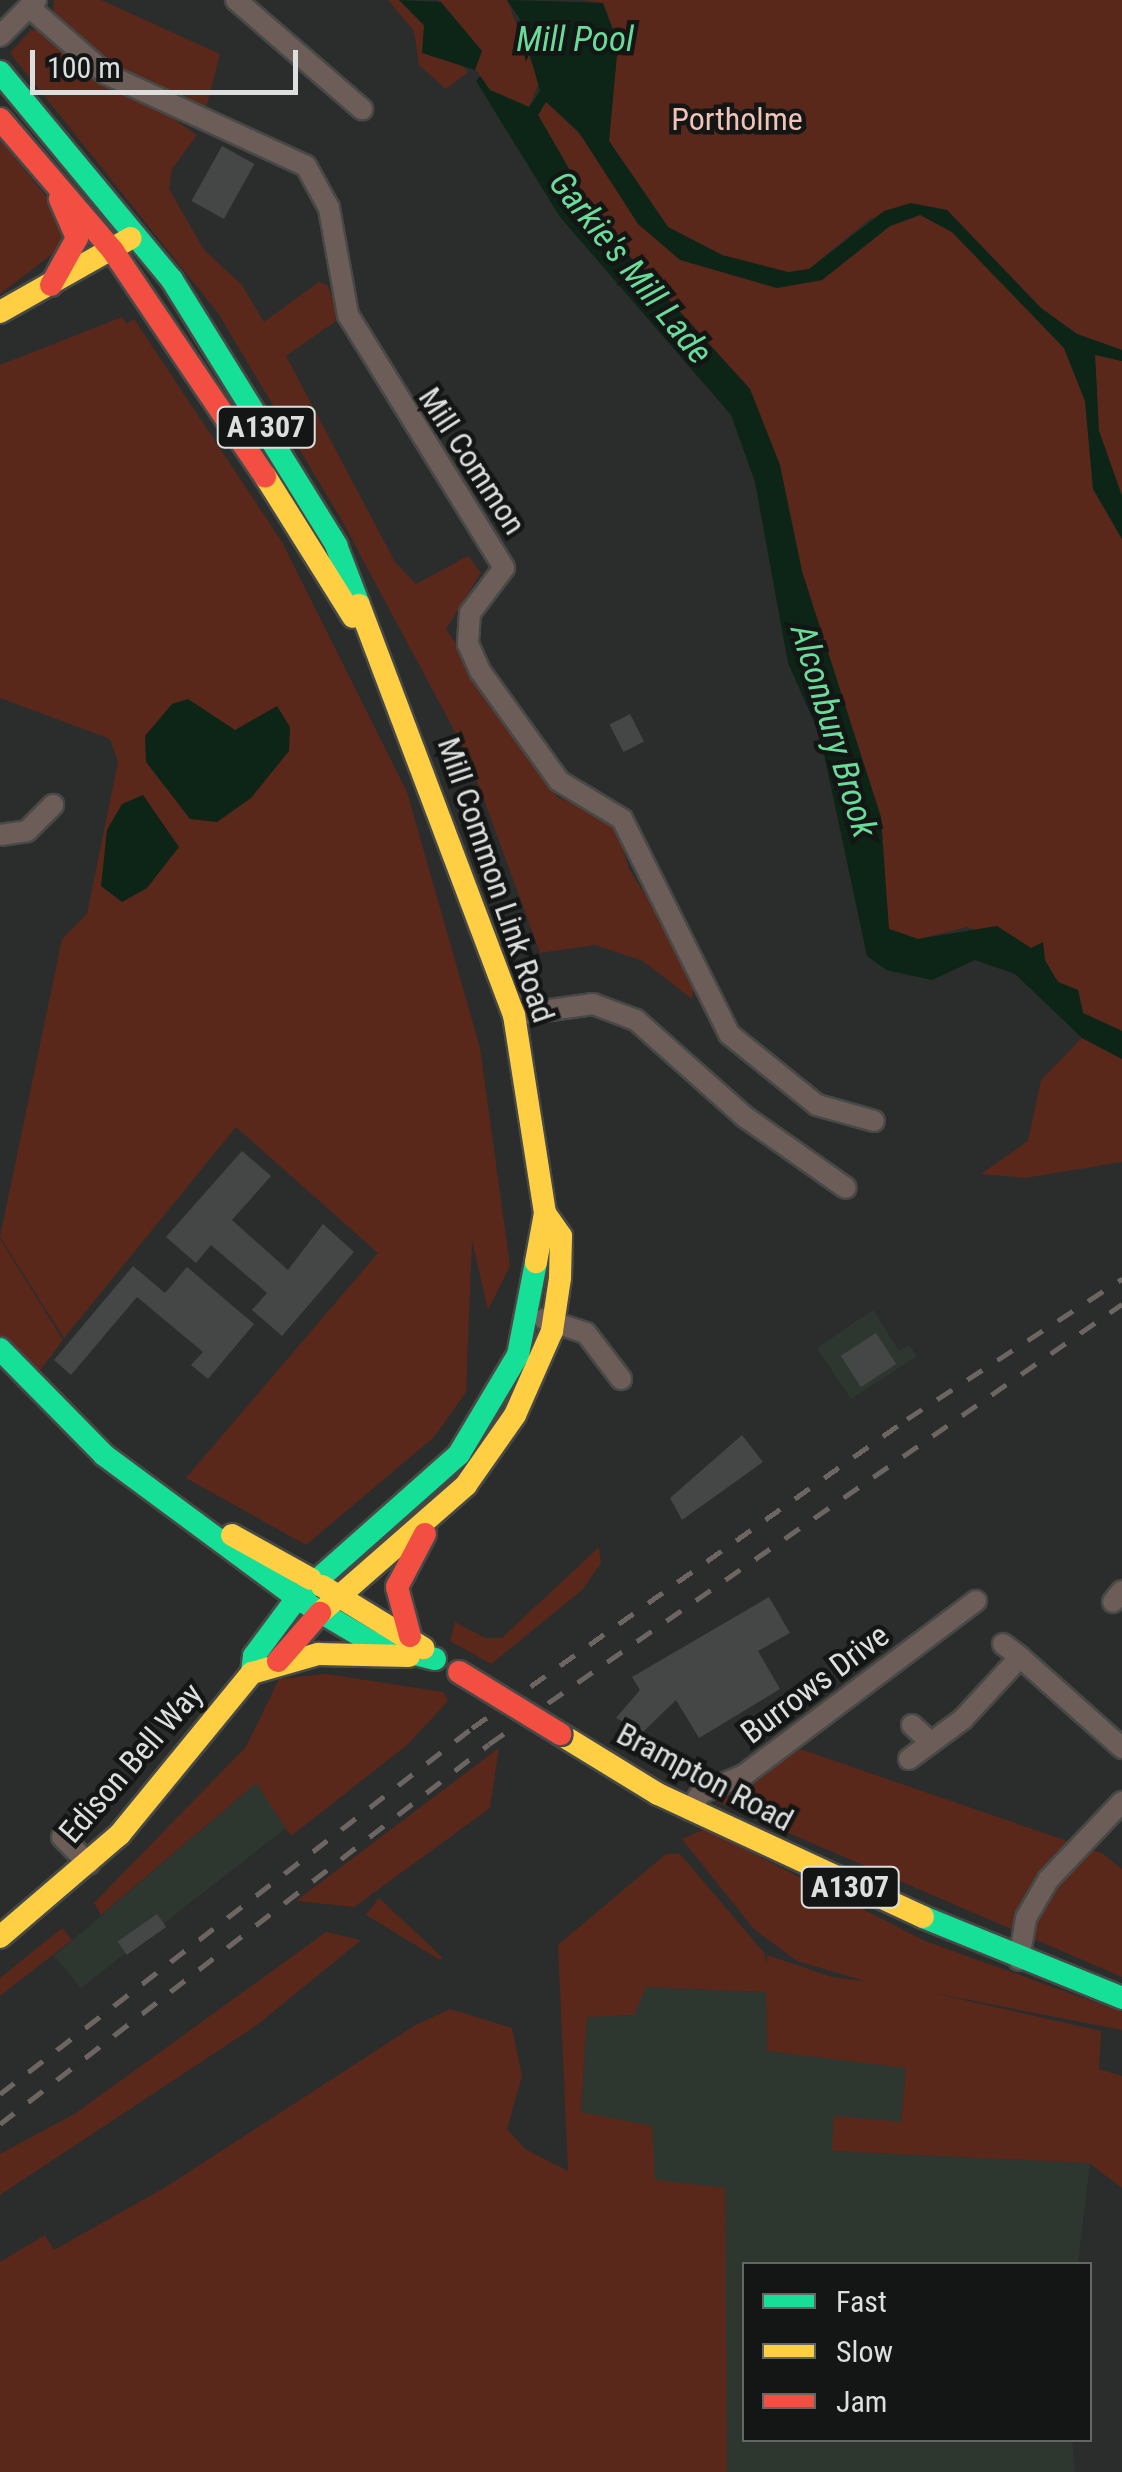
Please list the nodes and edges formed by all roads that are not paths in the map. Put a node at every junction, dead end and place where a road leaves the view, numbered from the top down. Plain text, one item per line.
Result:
1 (236, 0) edge
2 (32, 3) edge
3 (0, 36) edge
4 (2, 74) edge
5 (362, 109) dead end
6 (0, 119) edge
7 (46, 173) junction
8 (136, 234) junction
9 (113, 251) junction
10 (47, 290) junction
11 (0, 312) edge
12 (368, 634) junction
13 (53, 804) dead end
14 (0, 835) edge
15 (514, 1015) junction
16 (874, 1121) dead end
17 (846, 1188) dead end
18 (542, 1319) junction
19 (0, 1349) edge
20 (621, 1379) dead end
21 (433, 1516) junction
22 (220, 1534) junction
23 (311, 1579) junction
24 (336, 1594) junction
25 (296, 1598) junction
26 (976, 1601) dead end
27 (320, 1614) junction
28 (410, 1646) junction
29 (278, 1661) junction
30 (252, 1672) junction
31 (912, 1725) dead end
32 (928, 1740) junction
33 (1122, 1748) edge
34 (909, 1759) dead end
35 (1122, 1802) edge
36 (690, 1810) junction
37 (62, 1837) dead end
38 (89, 1864) junction
39 (3, 1932) edge
40 (1019, 1960) junction
41 (1122, 1998) edge

1 - 5 street
2 - 3 street, Mill Common
2 - 16 street, Mill Common
4 - 8 main road, A1307
6 - 7 main road, A1307
7 - 9 main road, A1307
7 - 10 main road
8 - 9 main road
8 - 12 main road, Mill Common Link Road / A1307
9 - 10 main road
9 - 12 main road, Mill Common Link Road / A1307
10 - 11 main road
12 - 15 main road, Mill Common Link Road / A1307
13 - 14 street
15 - 17 street
15 - 18 main road, Mill Common Link Road / A1307
18 - 20 street
18 - 21 main road, Mill Common Link Road / A1307
18 - 23 main road, Mill Common Link Road / A1307
19 - 22 main road, Brampton Road
21 - 24 main road, Mill Common Link Road
21 - 28 main road, A1307
22 - 23 main road, Brampton Road
22 - 25 main road, Brampton Road
23 - 24 main road, Brampton Road / A1307
23 - 25 main road, Edison Bell Way / A1307
24 - 27 main road, Mill Common Link Road
24 - 28 main road, Brampton Road / A1307
25 - 27 main road, Brampton Road / A1307
25 - 30 main road, Edison Bell Way
26 - 36 street, Burrows Drive
27 - 28 main road, Brampton Road / A1307
27 - 29 main road, Mill Common Link Road
28 - 29 main road
28 - 36 main road, Brampton Road / A1307, bridge
29 - 30 main road, Edison Bell Way
30 - 38 main road, Edison Bell Way
31 - 32 street
32 - 33 street
32 - 34 street
35 - 40 street
36 - 40 main road, Brampton Road / A1307
37 - 38 street
38 - 39 main road, Edison Bell Way
40 - 41 main road, Brampton Road / A1307

